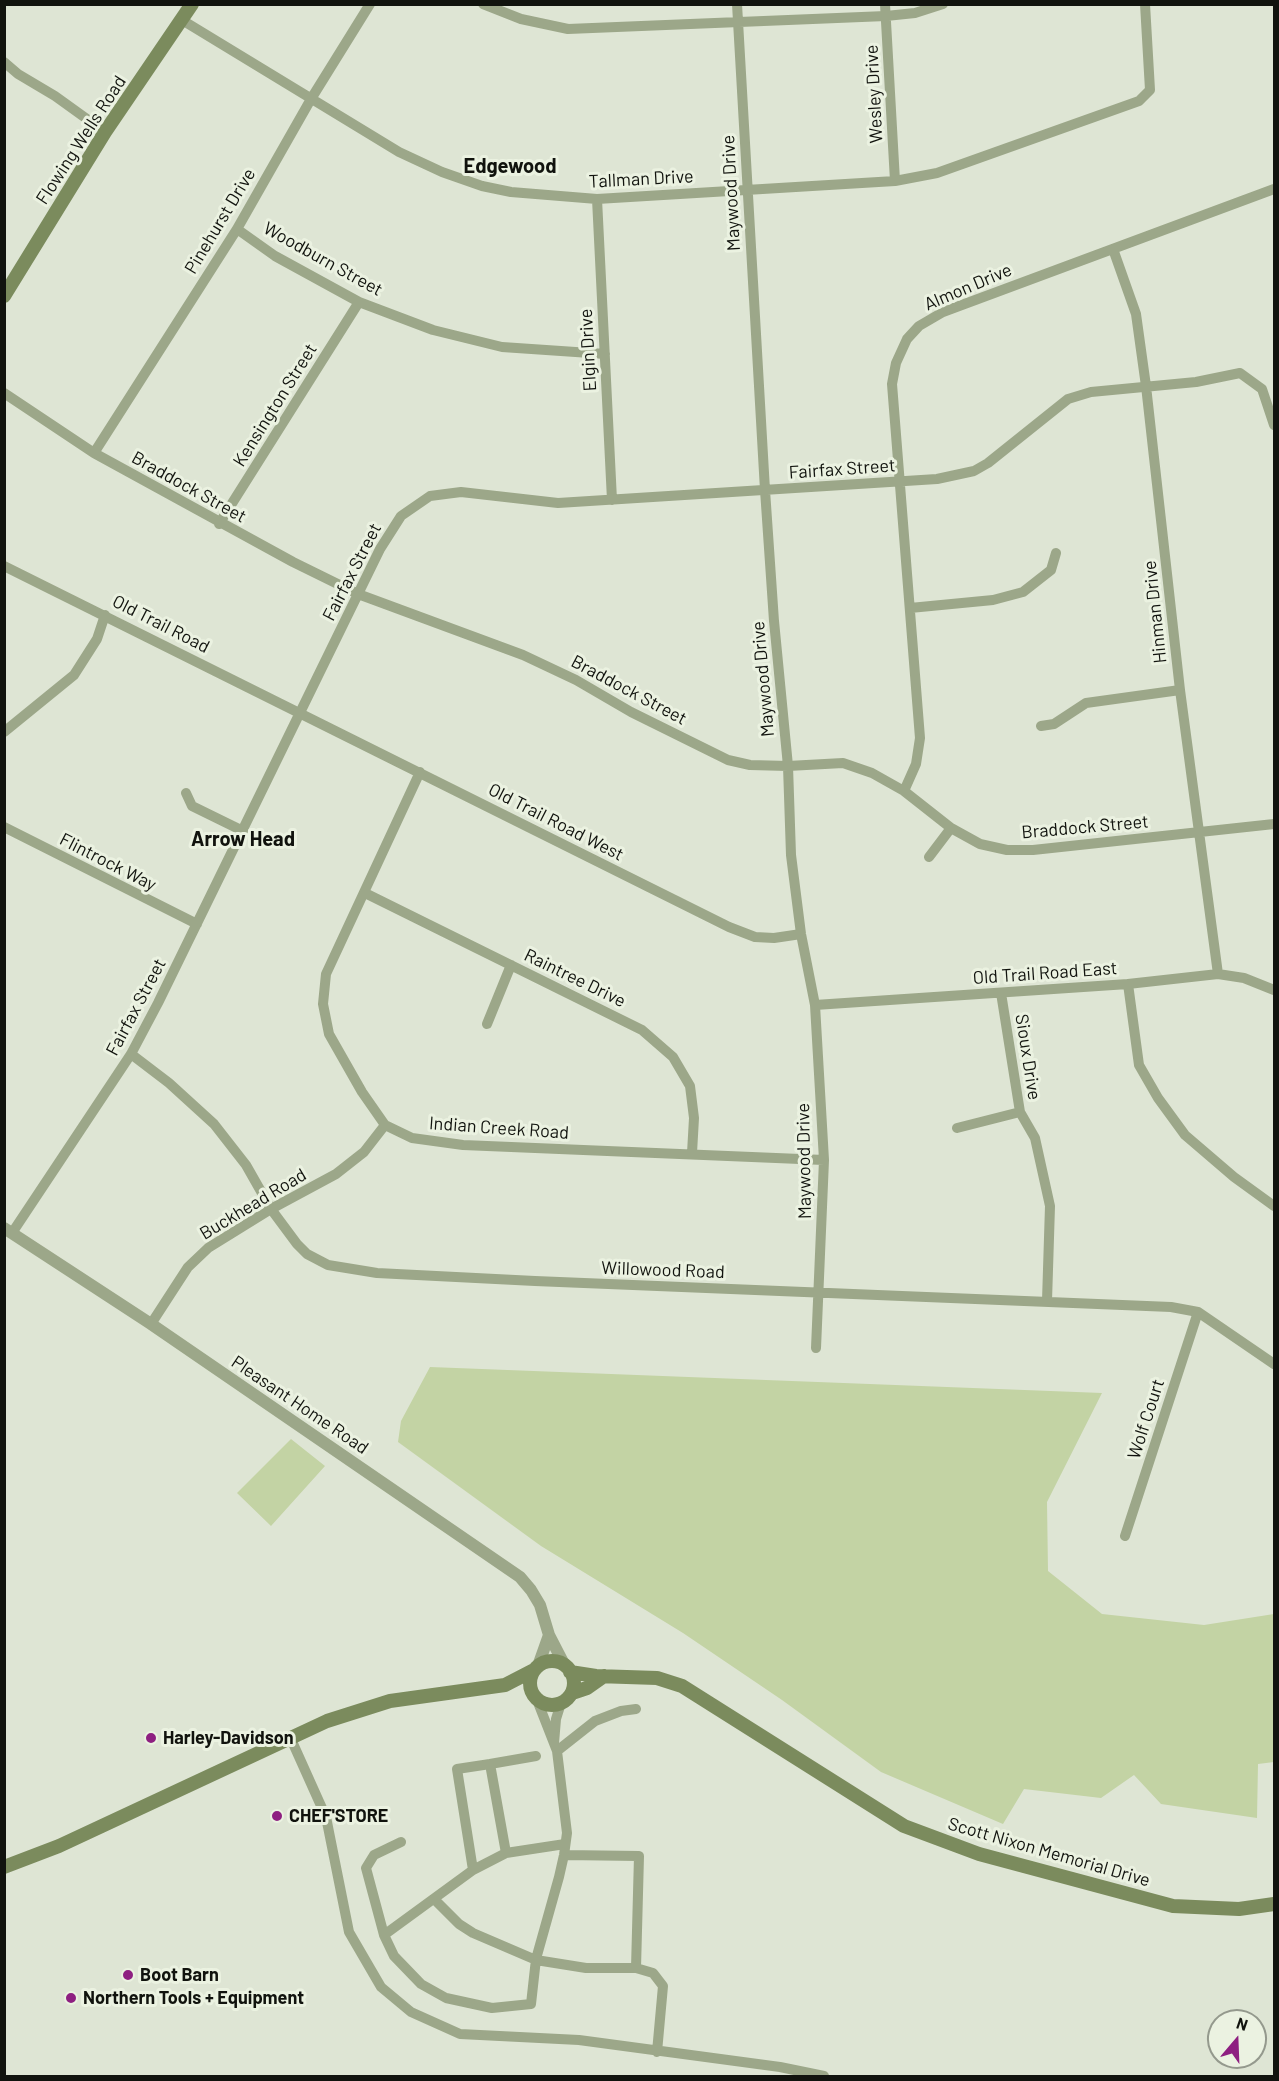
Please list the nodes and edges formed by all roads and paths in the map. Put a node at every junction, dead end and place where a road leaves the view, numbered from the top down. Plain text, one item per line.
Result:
1 (192, 4) edge
2 (370, 4) edge
3 (483, 4) edge
4 (737, 4) edge
5 (885, 4) edge
6 (942, 4) edge
7 (1146, 4) edge
8 (886, 16) junction
9 (182, 20) junction
10 (738, 21) junction
11 (4, 62) edge
12 (311, 99) junction
13 (105, 132) junction
14 (895, 181) junction
15 (1275, 189) edge
16 (747, 190) junction
17 (597, 199) junction
18 (237, 229) junction
19 (1113, 249) junction
20 (4, 296) edge
21 (359, 302) junction
22 (605, 354) junction
23 (1146, 386) junction
24 (4, 393) edge
25 (1275, 425) edge
26 (94, 453) junction
27 (900, 482) junction
28 (765, 490) junction
29 (612, 500) junction
30 (219, 524) junction
31 (1056, 553) dead end
32 (4, 566) edge
33 (358, 594) junction
34 (910, 608) junction
35 (105, 615) junction
36 (1180, 690) junction
37 (302, 712) junction
38 (1041, 726) dead end
39 (4, 732) edge
40 (788, 766) junction
41 (420, 772) junction
42 (904, 791) junction
43 (186, 793) dead end
44 (1275, 824) edge
45 (4, 827) edge
46 (951, 828) junction
47 (243, 831) junction
48 (1200, 832) junction
49 (929, 857) dead end
50 (366, 893) junction
51 (197, 924) junction
52 (801, 934) junction
53 (511, 965) junction
54 (1218, 974) junction
55 (1128, 984) junction
56 (1275, 990) edge
57 (1001, 993) junction
58 (815, 1005) junction
59 (487, 1024) dead end
60 (131, 1054) junction
61 (1020, 1112) junction
62 (385, 1125) junction
63 (957, 1128) dead end
64 (692, 1153) junction
65 (824, 1160) junction
66 (1275, 1206) edge
67 (271, 1209) junction
68 (8, 1230) edge
69 (819, 1292) junction
70 (1047, 1300) junction
71 (1198, 1312) junction
72 (151, 1324) junction
73 (816, 1348) dead end
74 (1275, 1364) edge
75 (1125, 1536) dead end
76 (549, 1635) junction
77 (536, 1668) junction
78 (568, 1669) junction
79 (604, 1676) junction
80 (505, 1685) junction
81 (572, 1693) junction
82 (535, 1697) junction
83 (561, 1703) junction
84 (636, 1709) dead end
85 (291, 1739) junction
86 (556, 1747) junction
87 (536, 1756) dead end
88 (490, 1764) junction
89 (401, 1842) dead end
90 (564, 1850) junction
91 (506, 1853) junction
92 (4, 1867) edge
93 (473, 1870) junction
94 (434, 1899) junction
95 (1275, 1904) edge
96 (384, 1935) junction
97 (536, 1960) junction
98 (636, 1968) junction
99 (657, 2052) junction
100 (824, 2076) edge

1 - 9 main road, Flowing Wells Road
2 - 12 street, Pinehurst Drive
3 - 10 street
4 - 10 street, Maywood Drive
5 - 8 street, Wesley Drive
6 - 8 street
7 - 14 street, Tallman Drive
8 - 10 street
8 - 14 street, Wesley Drive
9 - 12 street, Tallman Drive
9 - 13 main road, Flowing Wells Road
10 - 16 street, Maywood Drive
11 - 13 street
12 - 17 street, Tallman Drive
12 - 18 street, Pinehurst Drive
13 - 20 main road, Flowing Wells Road
14 - 16 street, Tallman Drive
15 - 19 street, Almon Drive
16 - 17 street, Tallman Drive
16 - 28 street, Maywood Drive
17 - 22 street, Elgin Drive
18 - 21 street, Woodburn Street
18 - 26 street, Pinehurst Drive
19 - 23 street, Hinman Drive
19 - 27 street, Almon Drive
21 - 22 street, Woodburn Street
21 - 30 street, Kensington Street
22 - 29 street, Elgin Drive
23 - 25 street, Fairfax Street
23 - 27 street, Fairfax Street
23 - 36 street, Hinman Drive
24 - 26 street, Braddock Street
26 - 30 street, Braddock Street
27 - 28 street, Fairfax Street
27 - 34 street, Almon Drive
28 - 29 street, Fairfax Street
28 - 40 street, Maywood Drive
29 - 33 street, Fairfax Street
30 - 33 street, Braddock Street
31 - 34 street
32 - 35 street, Old Trail Road
33 - 37 street, Fairfax Street
33 - 40 street, Braddock Street
34 - 42 street, Almon Drive
35 - 37 street, Old Trail Road
35 - 39 street
36 - 38 street
36 - 48 street, Hinman Drive
37 - 41 street, Old Trail Road West
37 - 47 street, Fairfax Street
40 - 42 street, Braddock Street
40 - 52 street, Maywood Drive
41 - 50 street, Indian Creek Road
41 - 52 street, Old Trail Road West
42 - 46 street, Braddock Street
43 - 47 street
44 - 48 street, Braddock Street
45 - 51 street, Flintrock Way
46 - 48 street, Braddock Street
46 - 49 street
47 - 51 street, Fairfax Street
48 - 54 street, Hinman Drive
50 - 53 street, Raintree Drive
50 - 62 street, Indian Creek Road
51 - 60 street, Fairfax Street
52 - 58 street, Maywood Drive
53 - 59 street
53 - 64 street, Raintree Drive
54 - 55 street, Old Trail Road East
54 - 56 street, Old Trail Road East
55 - 57 street, Old Trail Road East
55 - 66 street
57 - 58 street, Old Trail Road East
57 - 61 street, Sioux Drive
58 - 65 street, Maywood Drive
60 - 67 street, Willowood Road
60 - 68 street, Fairfax Street
61 - 63 street
61 - 70 street, Sioux Drive
62 - 64 street, Indian Creek Road
62 - 67 street, Buckhead Road
64 - 65 street, Indian Creek Road
65 - 69 street, Maywood Drive
67 - 69 street, Willowood Road
67 - 72 street, Buckhead Road
68 - 72 street, Pleasant Home Road
69 - 70 street, Willowood Road
69 - 73 street, Maywood Drive
70 - 71 street, Willowood Road
71 - 74 street, Willowood Road
71 - 75 street, Wolf Court
72 - 76 street, Pleasant Home Road
76 - 77 street
76 - 78 street, Pleasant Home Road
77 - 78 main road
77 - 80 main road
77 - 82 main road
78 - 79 main road, Scott Nixon Memorial Drive
78 - 81 main road
79 - 81 main road
79 - 95 main road, Scott Nixon Memorial Drive
80 - 82 main road
80 - 85 main road
81 - 83 main road
82 - 83 main road
82 - 86 street
83 - 86 street
84 - 86 street
85 - 92 main road
85 - 99 street
86 - 90 street
87 - 88 street
88 - 91 street
88 - 93 street
89 - 96 street
90 - 91 street
90 - 97 street
90 - 98 street
91 - 93 street
93 - 94 street
94 - 96 street
94 - 97 street
96 - 97 street
97 - 98 street
98 - 99 street
99 - 100 street

